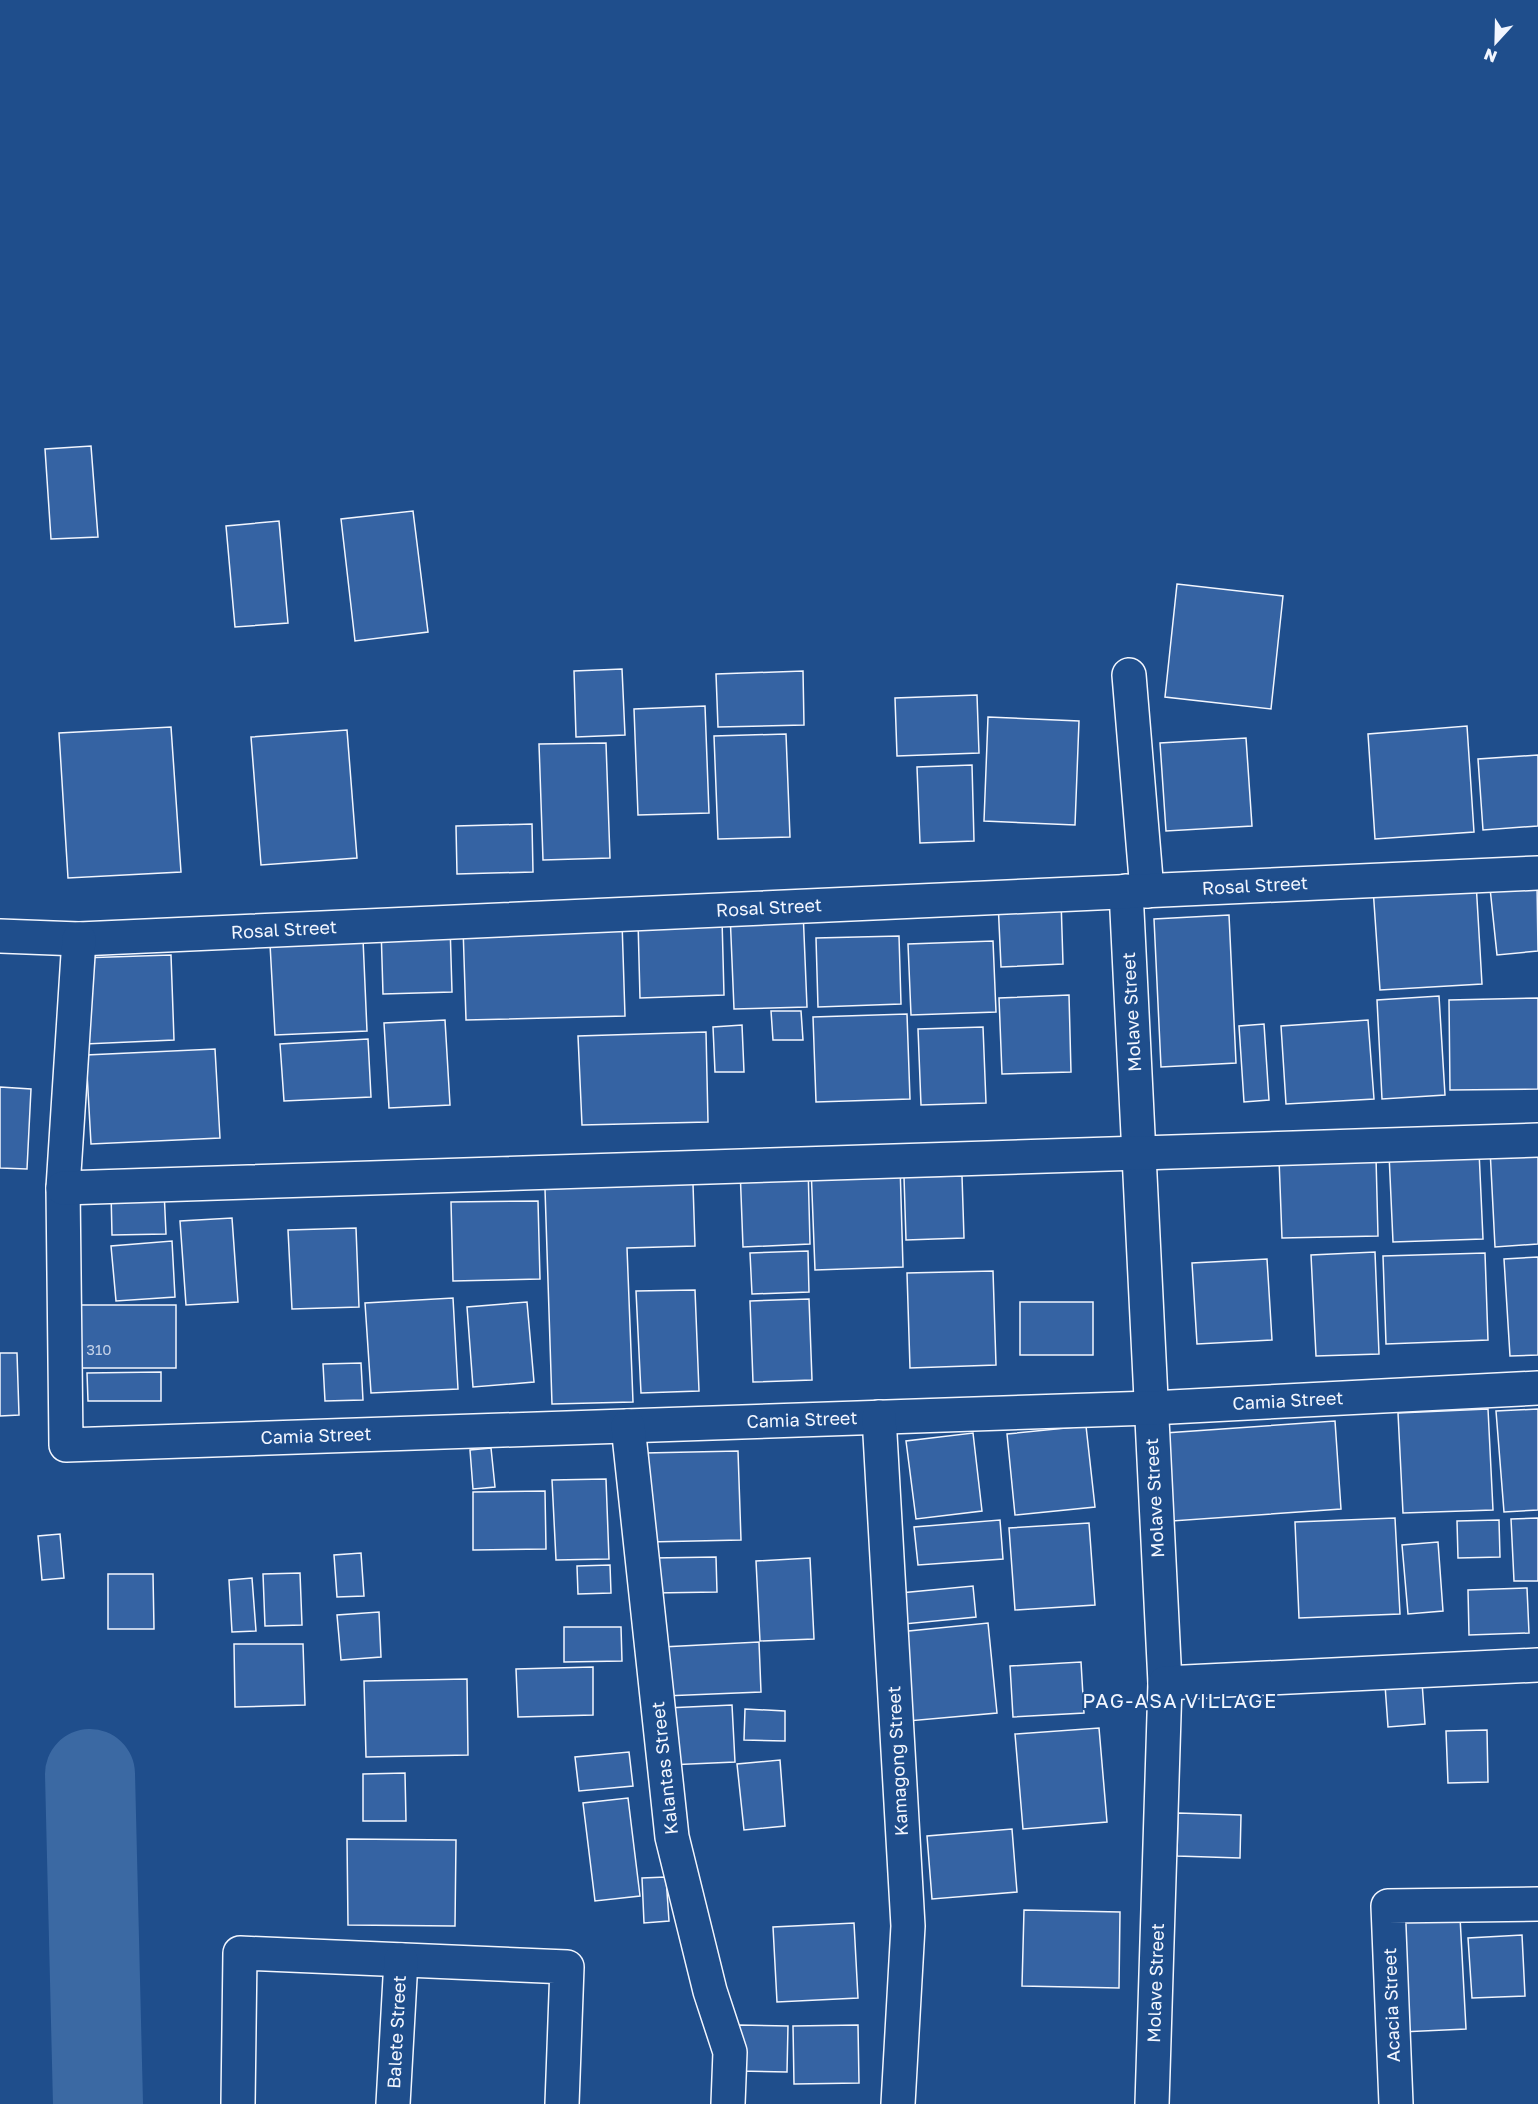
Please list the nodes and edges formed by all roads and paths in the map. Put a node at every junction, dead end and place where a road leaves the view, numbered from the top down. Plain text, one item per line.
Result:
1 (1129, 675) dead end
2 (1538, 873) edge
3 (1137, 891) junction
4 (0, 936) edge
5 (80, 939) junction
6 (1538, 1140) edge
7 (1139, 1153) junction
8 (63, 1188) junction
9 (1538, 1388) edge
10 (1151, 1408) junction
11 (879, 1417) junction
12 (628, 1426) junction
13 (1538, 1665) edge
14 (1165, 1683) junction
15 (1538, 1904) edge
16 (401, 1960) junction
17 (238, 2104) edge
18 (393, 2104) edge
19 (562, 2104) edge
20 (728, 2104) edge
21 (898, 2104) edge
22 (1152, 2104) edge
23 (1396, 2104) edge

1 - 3 street, Molave Street
2 - 3 street, Rosal Street
3 - 5 street, Rosal Street
3 - 7 street, Molave Street
4 - 5 street, Rosal Street
5 - 8 street
6 - 7 street
7 - 8 street
7 - 10 street, Molave Street
8 - 12 street, Camia Street
9 - 10 street, Camia Street
10 - 11 street, Camia Street
10 - 14 street, Molave Street
11 - 12 street, Camia Street
11 - 21 street, Kamagong Street
12 - 20 street, Kalantas Street
13 - 14 street
14 - 22 street, Molave Street
15 - 23 street, Acacia Street
16 - 17 street
16 - 18 street, Balete Street
16 - 19 street

